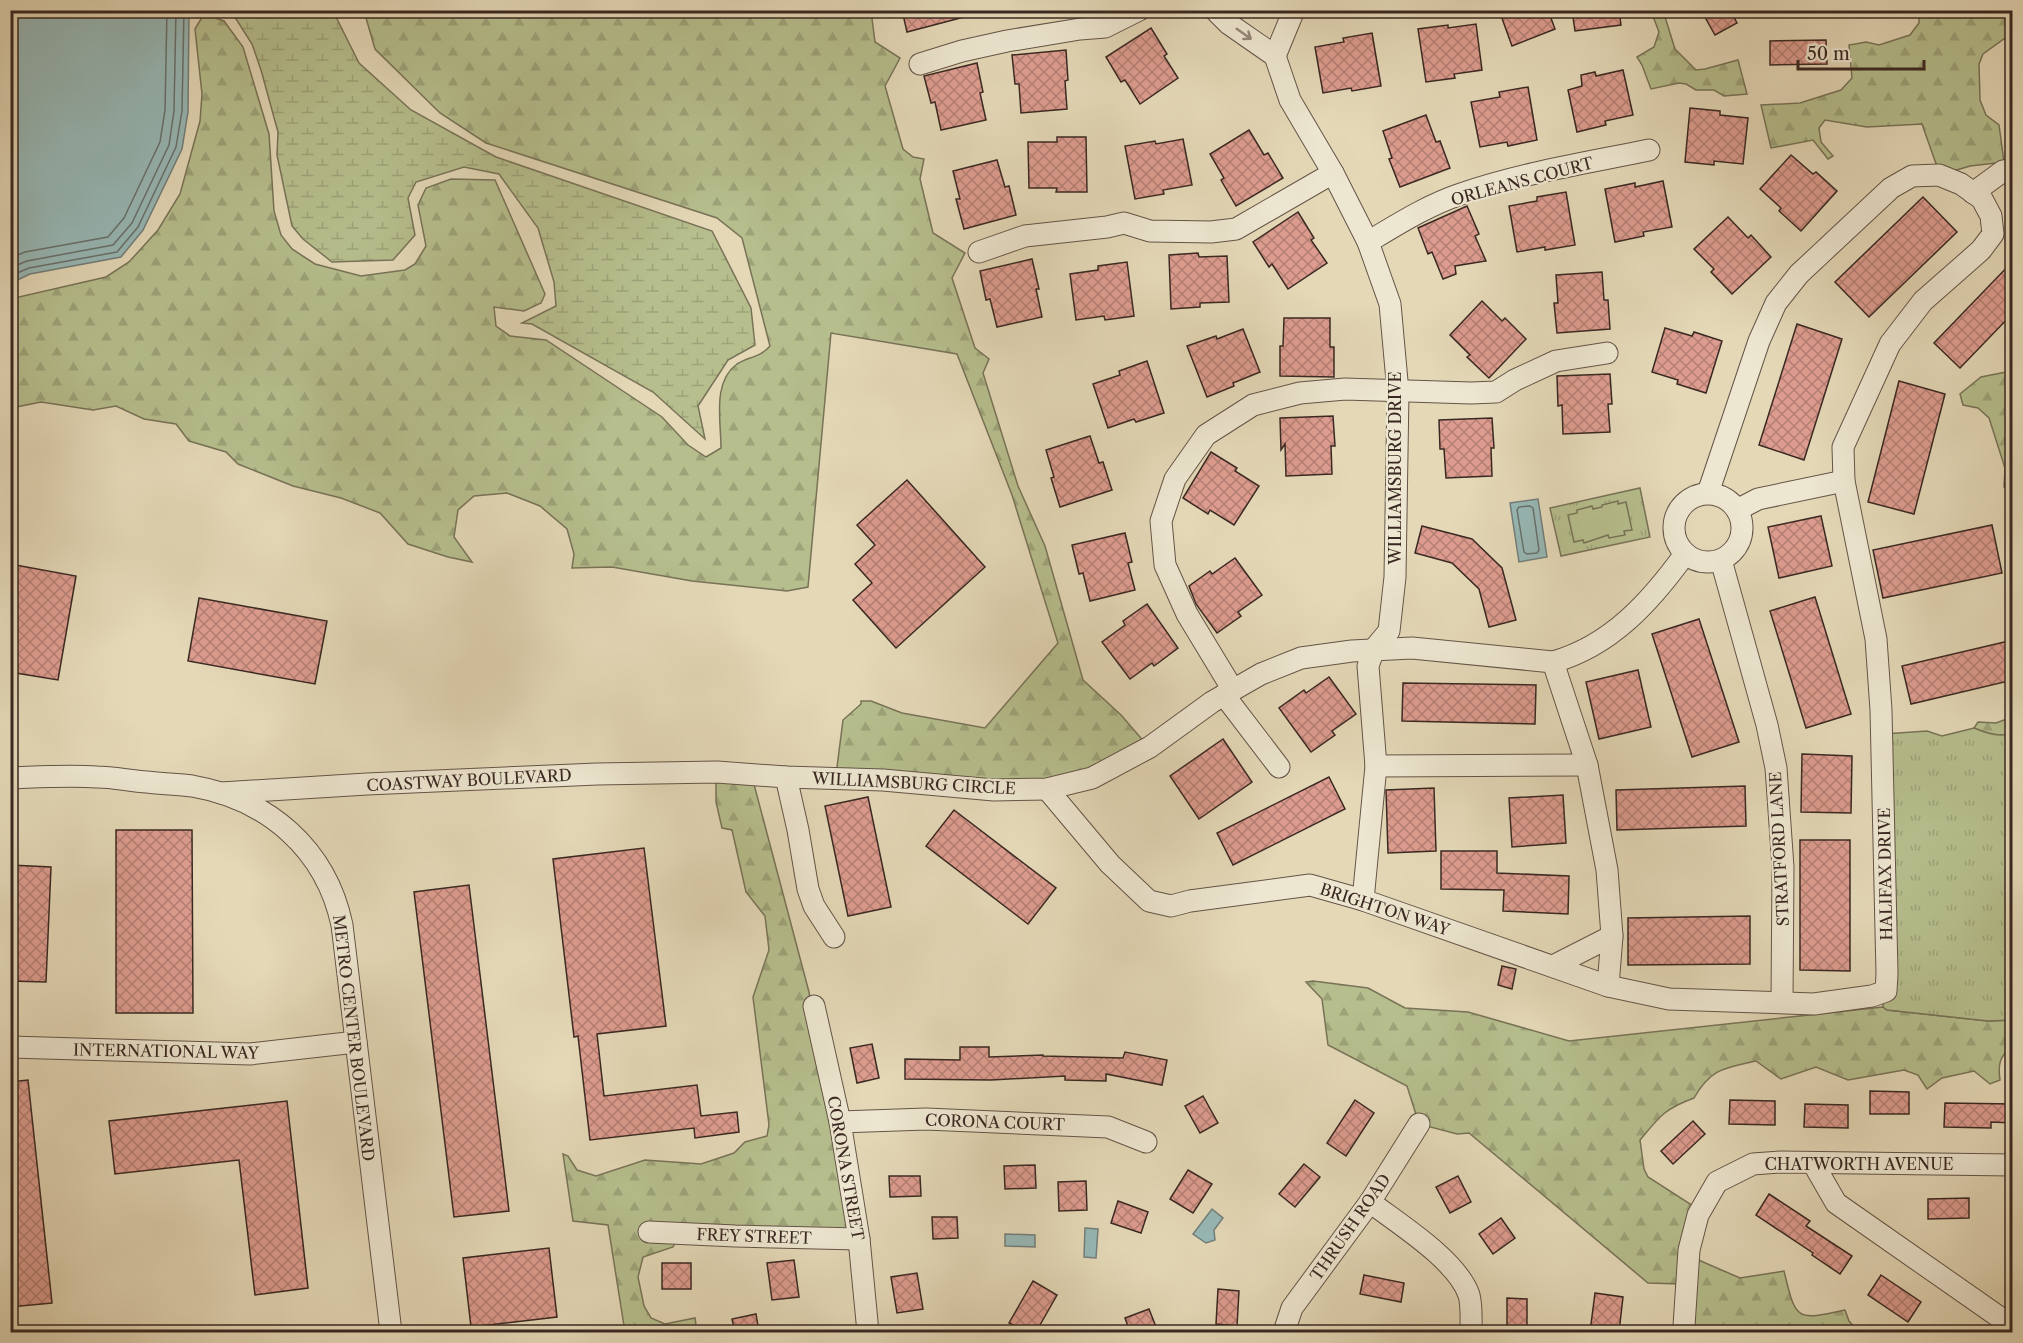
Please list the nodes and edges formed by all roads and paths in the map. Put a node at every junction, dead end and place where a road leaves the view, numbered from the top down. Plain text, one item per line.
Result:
1 (1139, 10) edge
2 (1215, 10) edge
3 (1294, 10) edge
4 (1275, 56) junction
5 (920, 64) dead end
6 (1649, 150) dead end
7 (2013, 170) edge
8 (1333, 173) junction
9 (1973, 193) junction
10 (1368, 242) junction
11 (979, 252) dead end
12 (1607, 353) dead end
13 (1398, 392) junction
14 (1844, 481) junction
15 (1708, 493) junction
16 (1737, 510) junction
17 (1685, 555) junction
18 (1721, 560) junction
19 (1374, 650) junction
20 (1553, 662) junction
21 (1228, 692) junction
22 (1587, 765) junction
23 (1377, 766) junction
24 (1279, 768) dead end
25 (717, 771) joint
26 (786, 777) junction
27 (10, 778) edge
28 (1047, 789) junction
29 (221, 793) junction
30 (1363, 900) junction
31 (1612, 936) junction
32 (834, 937) dead end
33 (1553, 966) junction
34 (1608, 986) junction
35 (1782, 1002) junction
36 (814, 1006) dead end
37 (356, 1042) junction
38 (10, 1047) edge
39 (840, 1122) junction
40 (1419, 1124) dead end
41 (1146, 1142) dead end
42 (1813, 1163) junction
43 (2013, 1165) edge
44 (1370, 1202) junction
45 (649, 1232) dead end
46 (859, 1239) junction
47 (1684, 1326) dead end
48 (2013, 1326) edge
49 (391, 1332) edge
50 (868, 1332) edge
51 (1284, 1332) edge
52 (1471, 1332) edge

1 - 5 street
2 -> 4 street
3 - 4 street
4 - 8 street, WILLIAMSBURG DRIVE
6 - 10 street, ORLEANS COURT
7 - 9 street
8 - 10 street, WILLIAMSBURG DRIVE
8 - 11 street
9 - 14 street
9 - 15 street
10 - 13 street, WILLIAMSBURG DRIVE
12 - 13 street
13 - 19 street, WILLIAMSBURG DRIVE
13 - 21 street
14 - 16 street
14 - 35 street, HALIFAX DRIVE
15 - 16 street
15 - 17 street
16 - 18 street
17 - 18 street
17 - 20 street, WILLIAMSBURG CIRCLE
18 - 35 street, STRATFORD LANE
19 - 20 street, WILLIAMSBURG CIRCLE
19 - 21 street, WILLIAMSBURG CIRCLE
19 - 23 street
20 - 22 street
21 - 24 street
21 - 28 street, WILLIAMSBURG CIRCLE
22 - 23 street
22 - 31 street
23 - 30 street
25 - 26 street, WILLIAMSBURG CIRCLE
25 - 29 street, COASTWAY BOULEVARD
26 - 28 street, WILLIAMSBURG CIRCLE
26 - 32 street, WILLIAMSBURG CIRCLE
27 - 29 street, METRO CENTER BOULEVARD
28 - 30 street, BRIGHTON WAY
29 - 37 street, METRO CENTER BOULEVARD
30 - 33 street, BRIGHTON WAY
31 - 33 street
31 - 34 street
33 - 34 street, BRIGHTON WAY
34 - 35 street, HALIFAX DRIVE
36 - 39 street, CORONA STREET
37 - 38 street, INTERNATIONAL WAY
37 - 49 street, METRO CENTER BOULEVARD
39 - 41 street, CORONA COURT
39 - 46 street, CORONA STREET
40 - 44 street, THRUSH ROAD
42 - 43 street, CHATWORTH AVENUE
42 - 47 street, CHATWORTH AVENUE
42 - 48 street
44 - 51 street, THRUSH ROAD
44 - 52 street
45 - 46 street, FREY STREET
46 - 50 street, CORONA STREET

